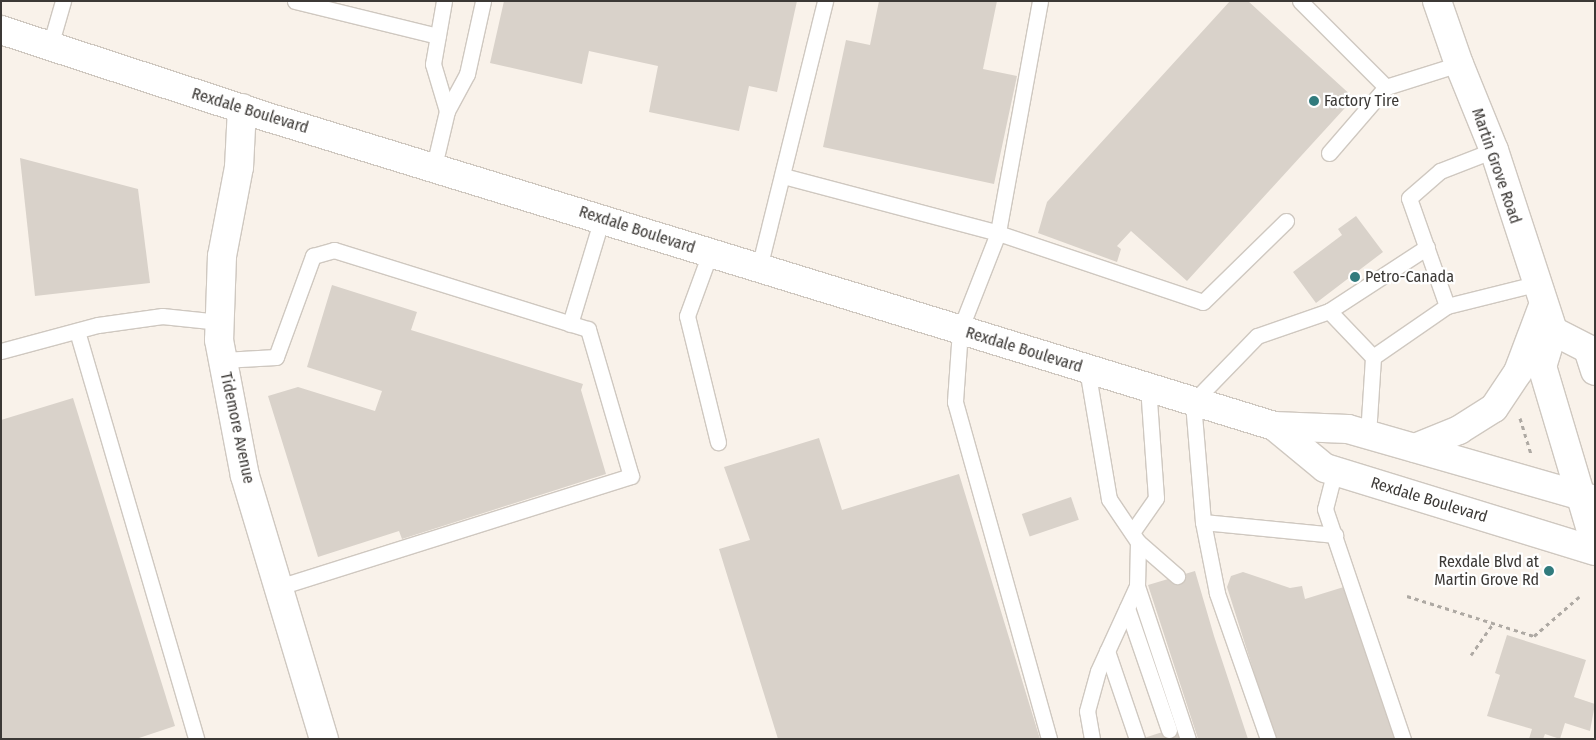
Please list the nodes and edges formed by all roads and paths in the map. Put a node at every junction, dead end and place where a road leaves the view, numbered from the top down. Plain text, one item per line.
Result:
1 (63, 1) edge
2 (295, 1) edge
3 (444, 1) edge
4 (483, 1) edge
5 (825, 1) edge
6 (1040, 1) edge
7 (1300, 1) edge
8 (1438, 1) edge
9 (1, 30) edge
10 (438, 36) junction
11 (50, 46) junction
12 (1458, 64) junction
13 (1386, 87) junction
14 (242, 108) junction
15 (447, 111) junction
16 (1494, 150) junction
17 (1329, 153) dead end
18 (434, 166) junction
19 (783, 176) junction
20 (602, 218) junction
21 (1286, 221) dead end
22 (998, 233) junction
23 (1427, 247) junction
24 (710, 253) junction
25 (759, 268) junction
26 (1539, 295) junction
27 (1447, 306) junction
28 (1329, 311) junction
29 (220, 322) junction
30 (570, 324) junction
31 (960, 330) junction
32 (77, 331) junction
33 (1553, 331) junction
34 (1, 351) edge
35 (1373, 357) junction
36 (223, 360) junction
37 (1087, 369) junction
38 (1595, 370) edge
39 (1148, 388) junction
40 (1193, 402) junction
41 (1518, 411) dead end
42 (1274, 426) junction
43 (1368, 435) junction
44 (718, 442) dead end
45 (1415, 448) junction
46 (1531, 454) dead end
47 (1335, 470) junction
48 (1587, 497) edge
49 (1204, 522) junction
50 (1335, 536) junction
51 (1135, 537) junction
52 (1595, 544) edge
53 (1595, 551) edge
54 (1177, 576) dead end
55 (1137, 586) junction
56 (278, 587) junction
57 (1407, 596) dead end
58 (1580, 597) dead end
59 (1127, 608) junction
60 (1493, 624) junction
61 (1107, 651) junction
62 (1471, 655) dead end
63 (1169, 730) dead end
64 (196, 739) edge
65 (324, 739) edge
66 (1050, 739) edge
67 (1092, 739) edge
68 (1137, 739) edge
69 (1188, 739) edge
70 (1268, 739) edge
71 (1403, 739) edge

1 - 11 lane
2 - 10 lane
3 - 10 lane
4 - 15 lane
5 - 19 lane
6 - 22 lane
7 - 13 lane
8 - 12 main road, Martin Grove Road
9 - 11 main road, Rexdale Boulevard
10 - 15 lane
11 - 14 main road, Rexdale Boulevard
12 - 13 lane
12 - 16 main road, Martin Grove Road
13 - 17 lane
14 - 18 main road, Rexdale Boulevard
14 - 29 main road, Tidemore Avenue
15 - 18 lane
16 - 23 lane
16 - 26 main road, Martin Grove Road
18 - 20 main road, Rexdale Boulevard
19 - 22 lane
19 - 25 lane
20 - 24 main road, Rexdale Boulevard
20 - 30 lane
21 - 22 lane
22 - 31 lane
23 - 27 lane
23 - 28 lane
24 - 25 main road, Rexdale Boulevard
24 - 44 lane
25 - 31 main road, Rexdale Boulevard
26 - 27 lane
26 - 33 main road, Martin Grove Road
26 - 45 main road
27 - 35 lane
28 - 35 lane
28 - 40 lane
29 - 32 lane
29 - 36 main road, Tidemore Avenue
30 - 36 lane
30 - 56 lane
31 - 37 main road, Rexdale Boulevard
31 - 66 lane
32 - 34 lane
32 - 64 lane
33 - 38 main road
33 - 48 main road
35 - 43 lane
36 - 56 main road, Tidemore Avenue
37 - 39 main road, Rexdale Boulevard
37 - 51 lane
39 - 40 main road, Rexdale Boulevard
39 - 51 lane
40 - 42 main road, Rexdale Boulevard
40 - 49 lane
41 - 46 path
42 - 43 main road, Rexdale Boulevard
42 - 47 main road, Rexdale Boulevard
43 - 45 main road, Rexdale Boulevard
45 - 48 main road, Rexdale Boulevard
47 - 50 lane
47 - 53 main road, Rexdale Boulevard
48 - 52 main road
49 - 50 lane
49 - 70 lane
50 - 71 lane
51 - 54 lane
51 - 55 lane
55 - 59 lane
55 - 69 lane
56 - 65 main road, Tidemore Avenue
57 - 60 path
58 - 60 path
59 - 61 lane
59 - 63 lane
60 - 62 path
61 - 67 lane
61 - 68 lane

